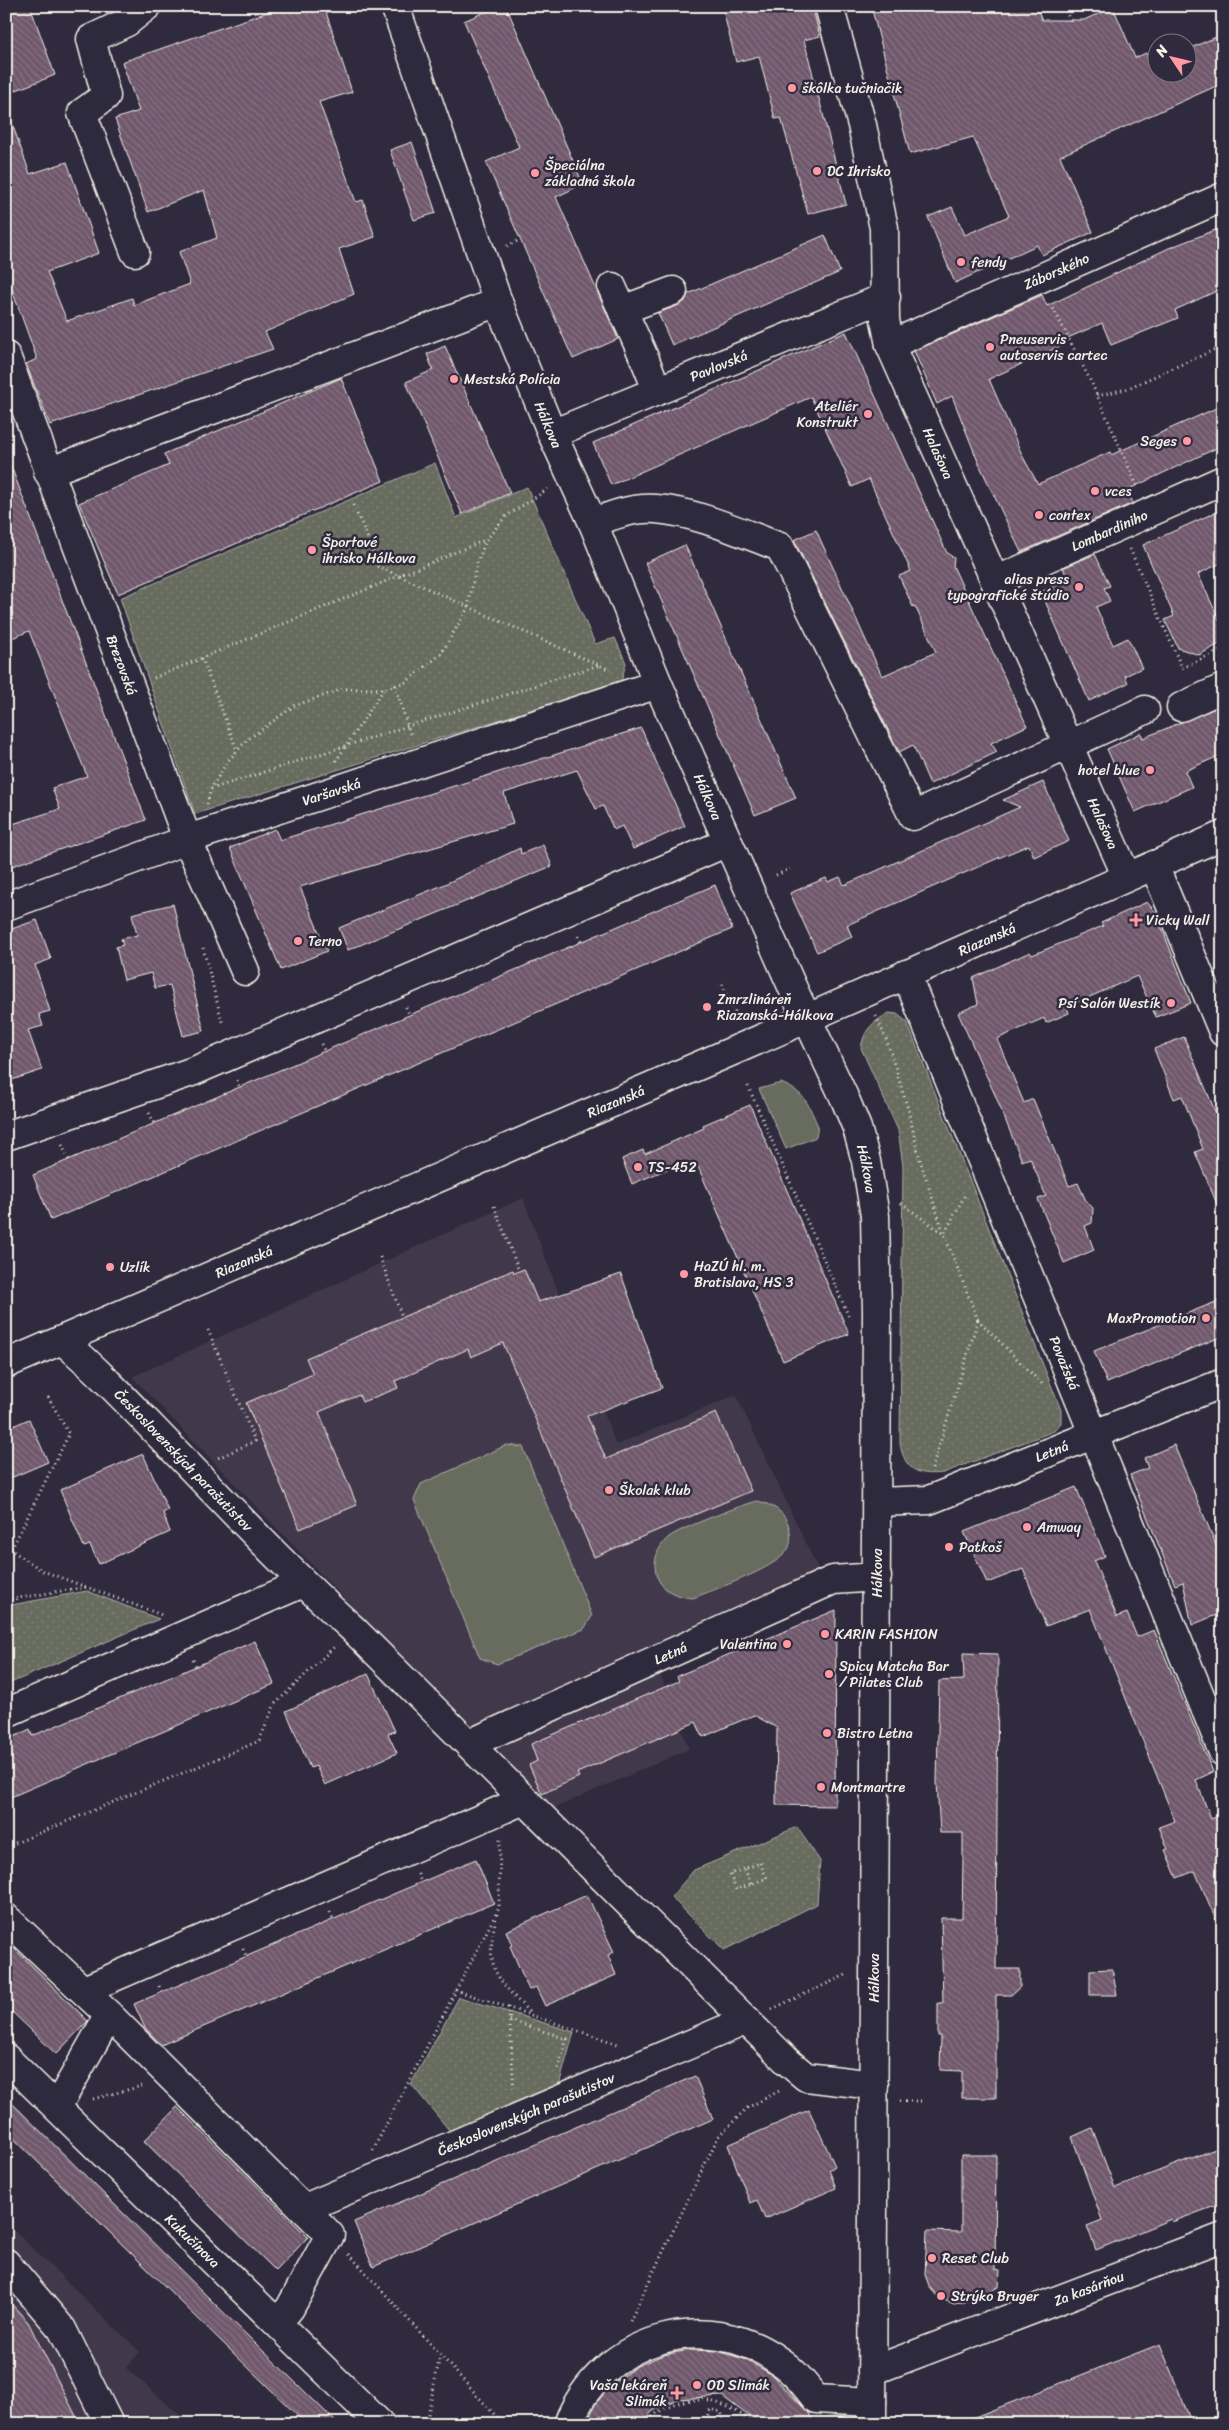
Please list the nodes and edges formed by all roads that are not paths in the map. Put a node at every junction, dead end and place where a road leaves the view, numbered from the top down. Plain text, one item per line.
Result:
1 (147, 6) edge
2 (395, 6) edge
3 (829, 6) edge
4 (1223, 198) edge
5 (135, 252) dead end
6 (673, 291) dead end
7 (886, 297) junction
8 (498, 302) junction
9 (890, 345) junction
10 (6, 356) edge
11 (656, 391) junction
12 (552, 434) junction
13 (48, 472) junction
14 (1223, 480) edge
15 (593, 523) junction
16 (995, 581) junction
17 (658, 684) junction
18 (1223, 688) edge
19 (1181, 707) dead end
20 (1145, 710) dead end
21 (1068, 744) junction
22 (1223, 835) edge
23 (188, 841) junction
24 (728, 842) junction
25 (1154, 865) junction
26 (1127, 877) junction
27 (6, 906) edge
28 (245, 971) dead end
29 (906, 974) junction
30 (806, 1018) junction
31 (1223, 1032) edge
32 (6, 1136) edge
33 (62, 1340) junction
34 (6, 1364) edge
35 (1223, 1383) edge
36 (1094, 1436) junction
37 (876, 1502) junction
38 (877, 1577) junction
39 (304, 1584) junction
40 (6, 1714) edge
41 (468, 1744) junction
42 (1223, 1752) edge
43 (513, 1805) junction
44 (6, 1918) edge
45 (95, 2001) junction
46 (751, 2024) junction
47 (6, 2058) edge
48 (874, 2085) junction
49 (57, 2107) junction
50 (306, 2210) junction
51 (1223, 2237) edge
52 (6, 2263) edge
53 (278, 2323) junction
54 (872, 2371) junction
55 (872, 2413) edge
56 (109, 2424) edge
57 (380, 2424) edge
58 (568, 2424) edge

1 - 5 street
2 - 8 street, Hálkova
3 - 7 street, Halašova
4 - 9 street, Záborského
6 - 11 street
7 - 9 street, Halašova
7 - 11 street, Pavlovská
8 - 12 street, Hálkova
8 - 13 street
9 - 16 street, Halašova
10 - 13 street, Brezovská
11 - 12 street, Pavlovská
12 - 15 street, Hálkova
13 - 23 street, Brezovská
14 - 16 street, Lombardiniho
15 - 17 street, Hálkova
15 - 21 street
16 - 21 street, Halašova
17 - 23 street, Varšavská
17 - 24 street, Hálkova
18 - 19 street
20 - 21 street
21 - 26 street, Halašova
22 - 25 street, Riazanská
23 - 27 street, Varšavská
23 - 28 street, Brezovská
24 - 30 street, Hálkova
24 - 32 street
25 - 26 street, Riazanská
25 - 31 street
26 - 29 street, Riazanská
29 - 30 street, Riazanská
29 - 36 street, Považská
30 - 33 street, Riazanská
30 - 37 street, Hálkova
33 - 34 street, Riazanská
33 - 39 street, Československých parašutistov
35 - 36 street, Letná
36 - 37 street, Letná
36 - 42 street, Považská
37 - 38 street, Hálkova
38 - 41 street, Letná
38 - 48 street, Hálkova
39 - 40 street
39 - 41 street, Československých parašutistov
41 - 43 street, Československých parašutistov
43 - 45 street
43 - 46 street, Československých parašutistov
44 - 45 street
45 - 49 street
45 - 50 street
46 - 48 street, Československých parašutistov
46 - 50 street, Československých parašutistov
47 - 49 street, Kukučínova
48 - 54 street, Hálkova
49 - 53 street, Kukučínova
50 - 53 street
51 - 54 street, Za kasárňou
52 - 56 street
53 - 57 street, Kukučínova
54 - 55 street, Hálkova
55 - 58 street

